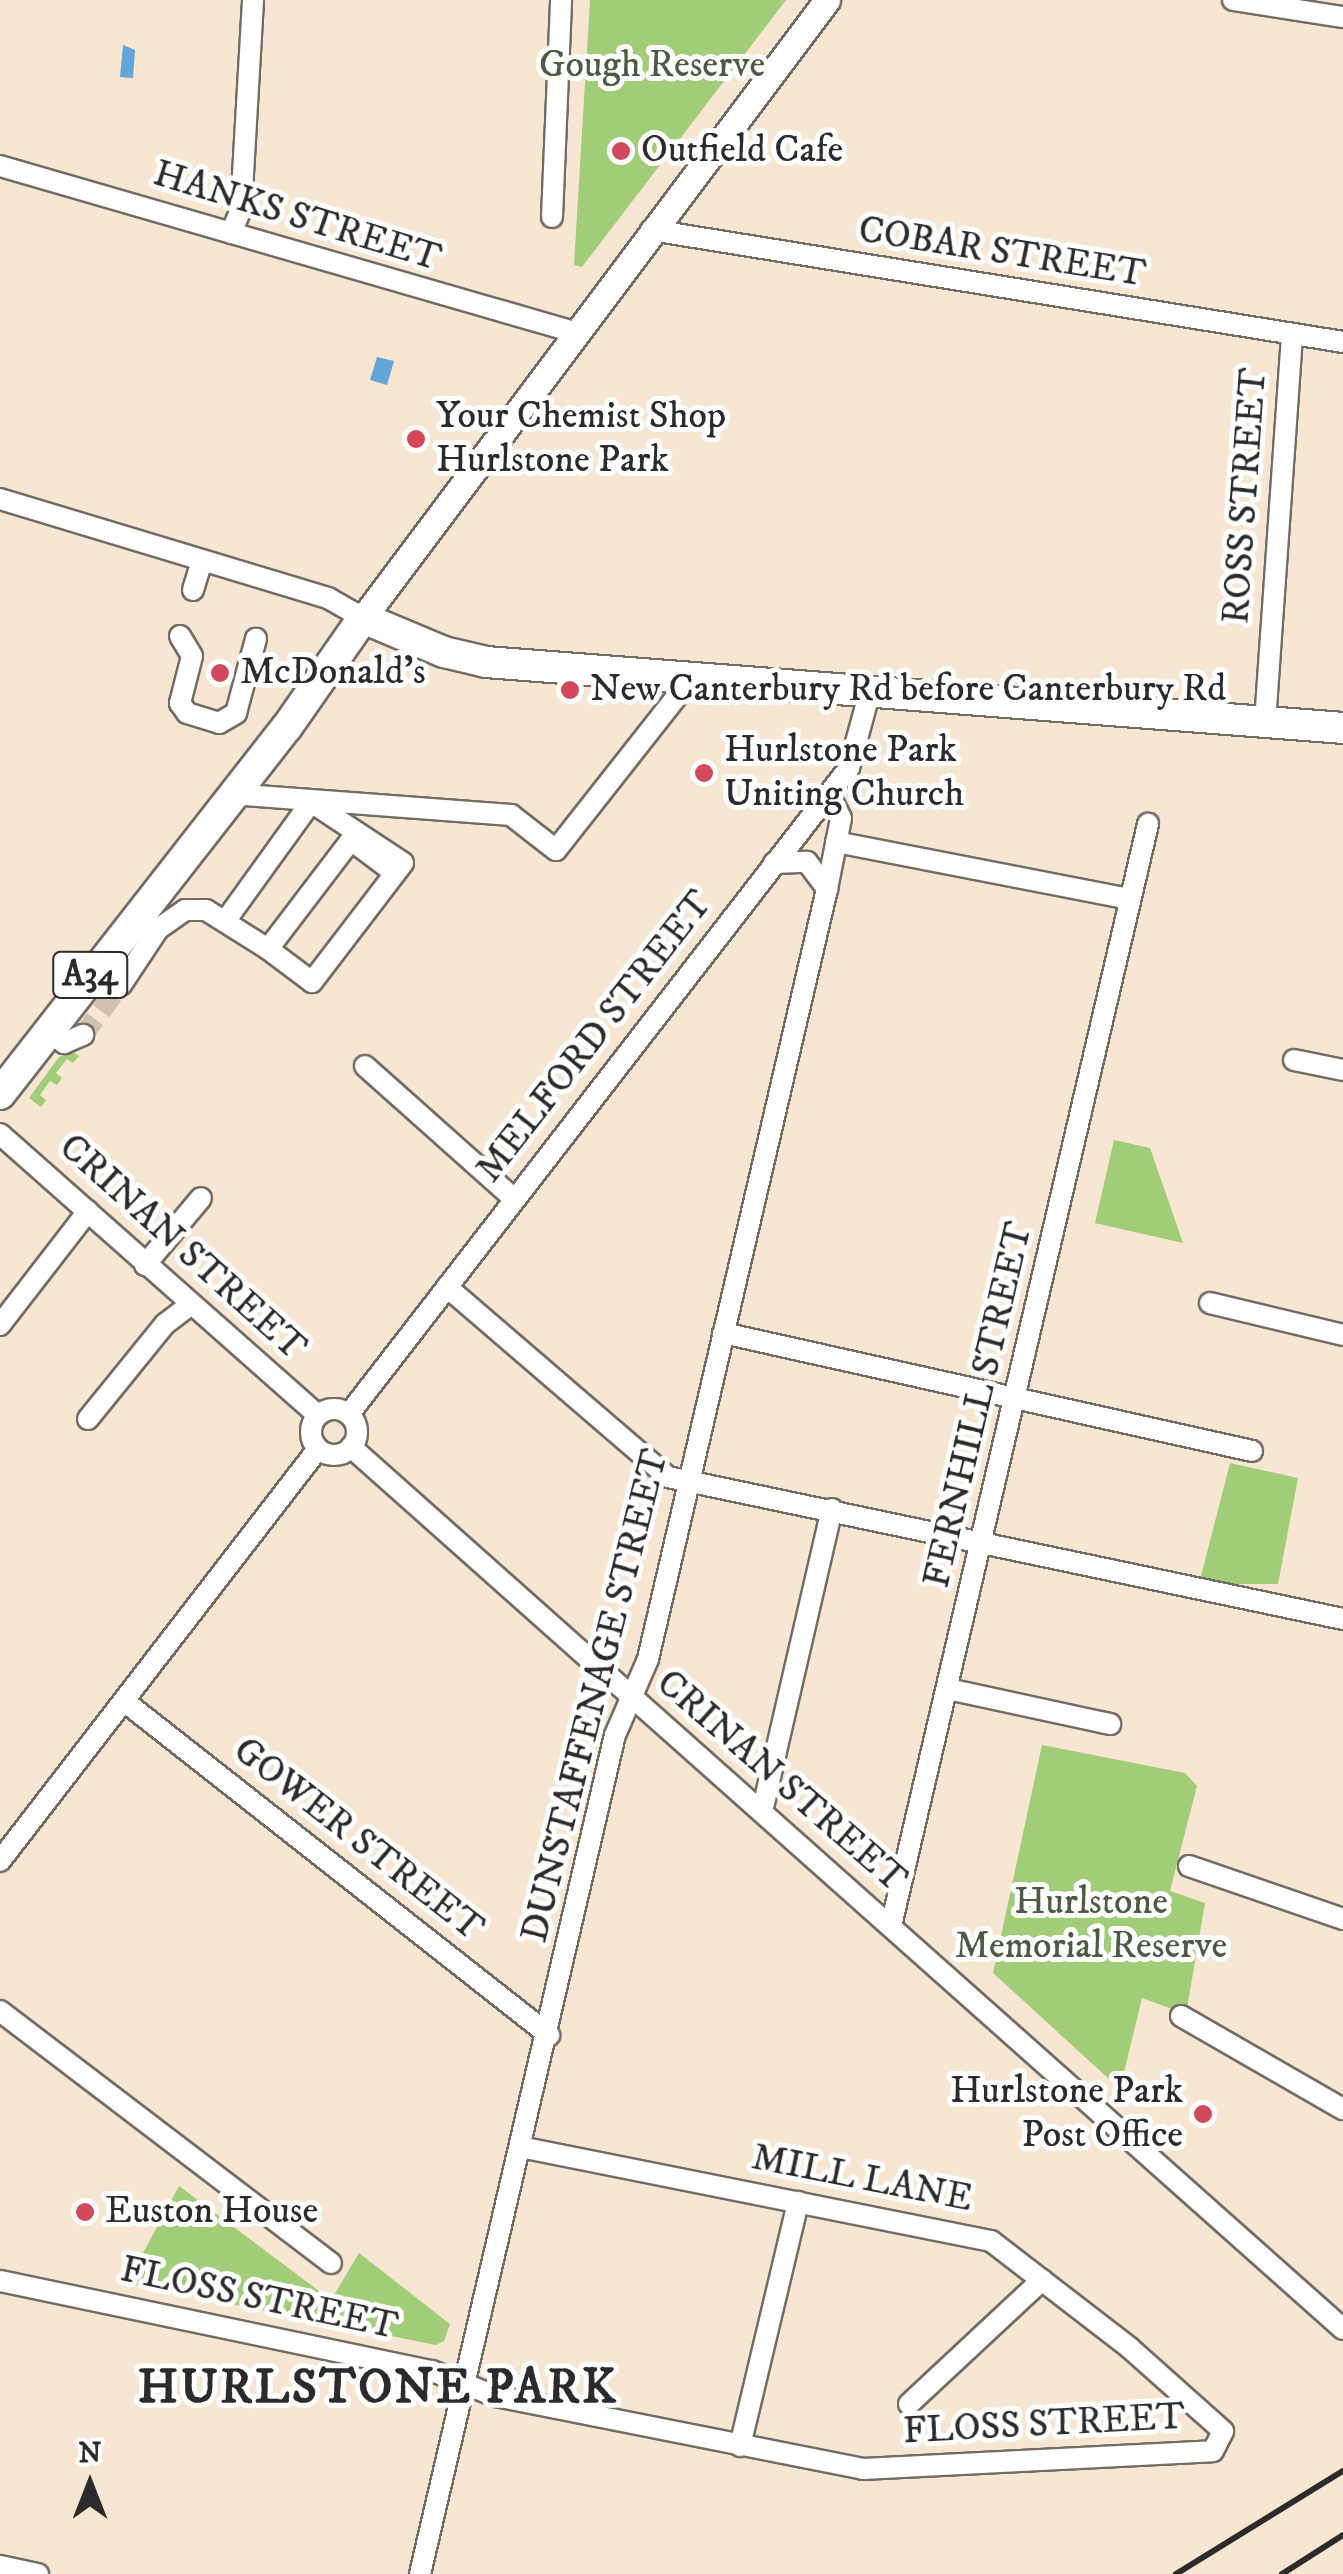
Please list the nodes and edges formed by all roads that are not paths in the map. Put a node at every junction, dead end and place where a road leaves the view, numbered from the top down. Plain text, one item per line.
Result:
1 (253, 0) edge
2 (561, 0) edge
3 (827, 0) edge
4 (1233, 0) edge
5 (1343, 17) edge
6 (0, 166) edge
7 (552, 217) dead end
8 (650, 230) junction
9 (230, 234) junction
10 (574, 332) junction
11 (1292, 334) junction
12 (1343, 342) edge
13 (0, 500) edge
14 (202, 560) junction
15 (193, 590) dead end
16 (364, 618) junction
17 (180, 636) dead end
18 (256, 639) dead end
19 (692, 677) junction
20 (870, 691) junction
21 (1265, 722) junction
22 (1343, 728) edge
23 (232, 794) junction
24 (310, 802) junction
25 (822, 803) junction
26 (330, 820) junction
27 (1148, 824) dead end
28 (837, 838) junction
29 (350, 840) junction
30 (774, 863) junction
31 (395, 873) junction
32 (827, 889) junction
33 (1130, 899) junction
34 (226, 920) junction
35 (268, 958) junction
36 (121, 986) tunnel mouth
37 (48, 1030) junction
38 (82, 1035) dead end
39 (1294, 1060) dead end
40 (365, 1066) dead end
41 (1343, 1070) edge
42 (0, 1094) edge
43 (0, 1134) edge
44 (201, 1198) dead end
45 (513, 1198) junction
46 (88, 1211) junction
47 (145, 1265) junction
48 (447, 1287) junction
49 (1210, 1304) dead end
50 (190, 1306) junction
51 (0, 1325) edge
52 (723, 1333) junction
53 (1343, 1335) edge
54 (1017, 1396) junction
55 (317, 1414) junction
56 (349, 1414) junction
57 (88, 1419) dead end
58 (351, 1447) junction
59 (318, 1449) junction
60 (1252, 1451) dead end
61 (688, 1477) junction
62 (832, 1509) junction
63 (982, 1543) junction
64 (1343, 1618) edge
65 (948, 1689) junction
66 (632, 1698) junction
67 (124, 1701) junction
68 (1110, 1724) dead end
69 (762, 1812) junction
70 (0, 1861) edge
71 (1189, 1866) dead end
72 (1343, 1919) edge
73 (892, 1926) junction
74 (0, 2011) edge
75 (1182, 2016) dead end
76 (549, 2035) junction
77 (1343, 2109) edge
78 (521, 2147) junction
79 (798, 2202) junction
80 (331, 2264) dead end
81 (0, 2280) edge
82 (1042, 2280) junction
83 (1343, 2329) edge
84 (466, 2386) junction
85 (909, 2404) dead end
86 (740, 2446) junction
87 (1213, 2451) joint
88 (0, 2566) edge
89 (38, 2574) edge
90 (420, 2574) edge

1 - 9 street
2 - 7 street
3 - 8 main road
4 - 5 street
6 - 9 street, HANKS STREET
8 - 10 main road
8 - 11 street, COBAR STREET
9 - 10 street, HANKS STREET
10 - 16 main road
11 - 12 street, COBAR STREET
11 - 21 street, ROSS STREET
13 - 14 street
14 - 15 street
14 - 16 street
16 - 19 highway
16 - 23 highway, A34
17 - 18 street
19 - 20 highway
19 - 24 street
20 - 21 highway
20 - 25 street, MELFORD STREET
21 - 22 highway
23 - 24 street
23 - 37 highway, A34
24 - 26 street
24 - 34 street
25 - 28 street, DUNSTAFFENAGE STREET
25 - 30 street, MELFORD STREET
26 - 29 street
26 - 31 street
27 - 33 street, FERNHILL STREET
28 - 32 street, DUNSTAFFENAGE STREET
28 - 33 street
29 - 31 street
29 - 35 street
30 - 32 street
30 - 45 street, MELFORD STREET
31 - 35 street
32 - 52 street, DUNSTAFFENAGE STREET
33 - 54 street, FERNHILL STREET
34 - 35 street
34 - 36 street
37 - 38 street
37 - 42 highway, A34
39 - 41 street
40 - 45 street
43 - 46 street, CRINAN STREET
44 - 47 street
45 - 48 street, MELFORD STREET
46 - 47 street, CRINAN STREET
46 - 51 street
47 - 50 street, CRINAN STREET
48 - 56 street, MELFORD STREET
48 - 61 street
49 - 53 street
50 - 55 street, CRINAN STREET
50 - 57 street
52 - 54 street
52 - 61 street, DUNSTAFFENAGE STREET
54 - 60 street
54 - 63 street, FERNHILL STREET
55 - 56 street
55 - 59 street
56 - 58 street
58 - 59 street
58 - 66 street, CRINAN STREET
59 - 67 street
61 - 62 street
61 - 66 street, DUNSTAFFENAGE STREET
62 - 63 street
62 - 69 street
63 - 64 street
63 - 65 street, FERNHILL STREET
65 - 68 street
65 - 73 street, FERNHILL STREET
66 - 69 street, CRINAN STREET
66 - 76 street, DUNSTAFFENAGE STREET
67 - 70 street
67 - 76 street, GOWER STREET
69 - 73 street, CRINAN STREET
71 - 72 street
73 - 83 street, CRINAN STREET
74 - 80 street
75 - 77 street
76 - 78 street, DUNSTAFFENAGE STREET
78 - 79 street, MILL LANE
78 - 84 street, DUNSTAFFENAGE STREET
79 - 82 street, MILL LANE
79 - 86 street
81 - 84 street, FLOSS STREET
82 - 85 street
82 - 87 street, MILL LANE
84 - 86 street, FLOSS STREET
84 - 90 street, DUNSTAFFENAGE STREET
86 - 87 street, FLOSS STREET
88 - 89 street

